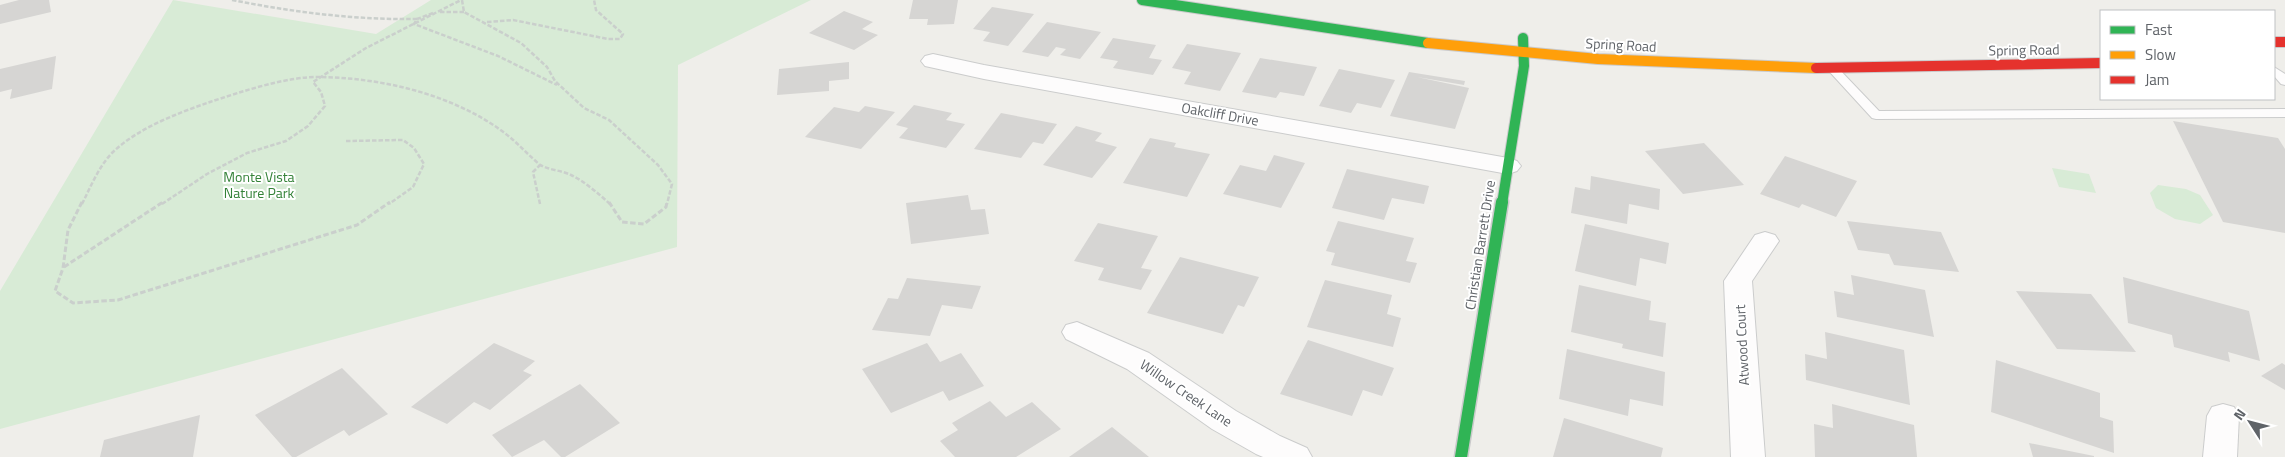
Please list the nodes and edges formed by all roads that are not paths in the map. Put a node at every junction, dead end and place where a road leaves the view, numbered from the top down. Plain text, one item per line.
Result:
1 (1142, 0) edge
2 (1523, 38) dead end
3 (1524, 53) junction
4 (933, 61) dead end
5 (2100, 63) edge
6 (2276, 64) edge
7 (1832, 68) junction
8 (2285, 81) edge
9 (2285, 113) edge
10 (1508, 166) junction
11 (1765, 241) dead end
12 (1077, 332) dead end
13 (2223, 416) dead end
14 (1295, 457) edge
15 (1461, 457) edge
16 (1748, 457) edge
17 (2220, 457) edge

1 - 3 main road, Spring Road
2 - 3 main road, Christian Barrett Drive
3 - 7 main road, Spring Road
3 - 10 main road, Christian Barrett Drive
4 - 10 street, Oakcliff Drive
5 - 7 main road, Spring Road
6 - 8 lane
7 - 9 lane
10 - 15 main road, Christian Barrett Drive
11 - 16 street, Atwood Court
12 - 14 street, Willow Creek Lane
13 - 17 street

